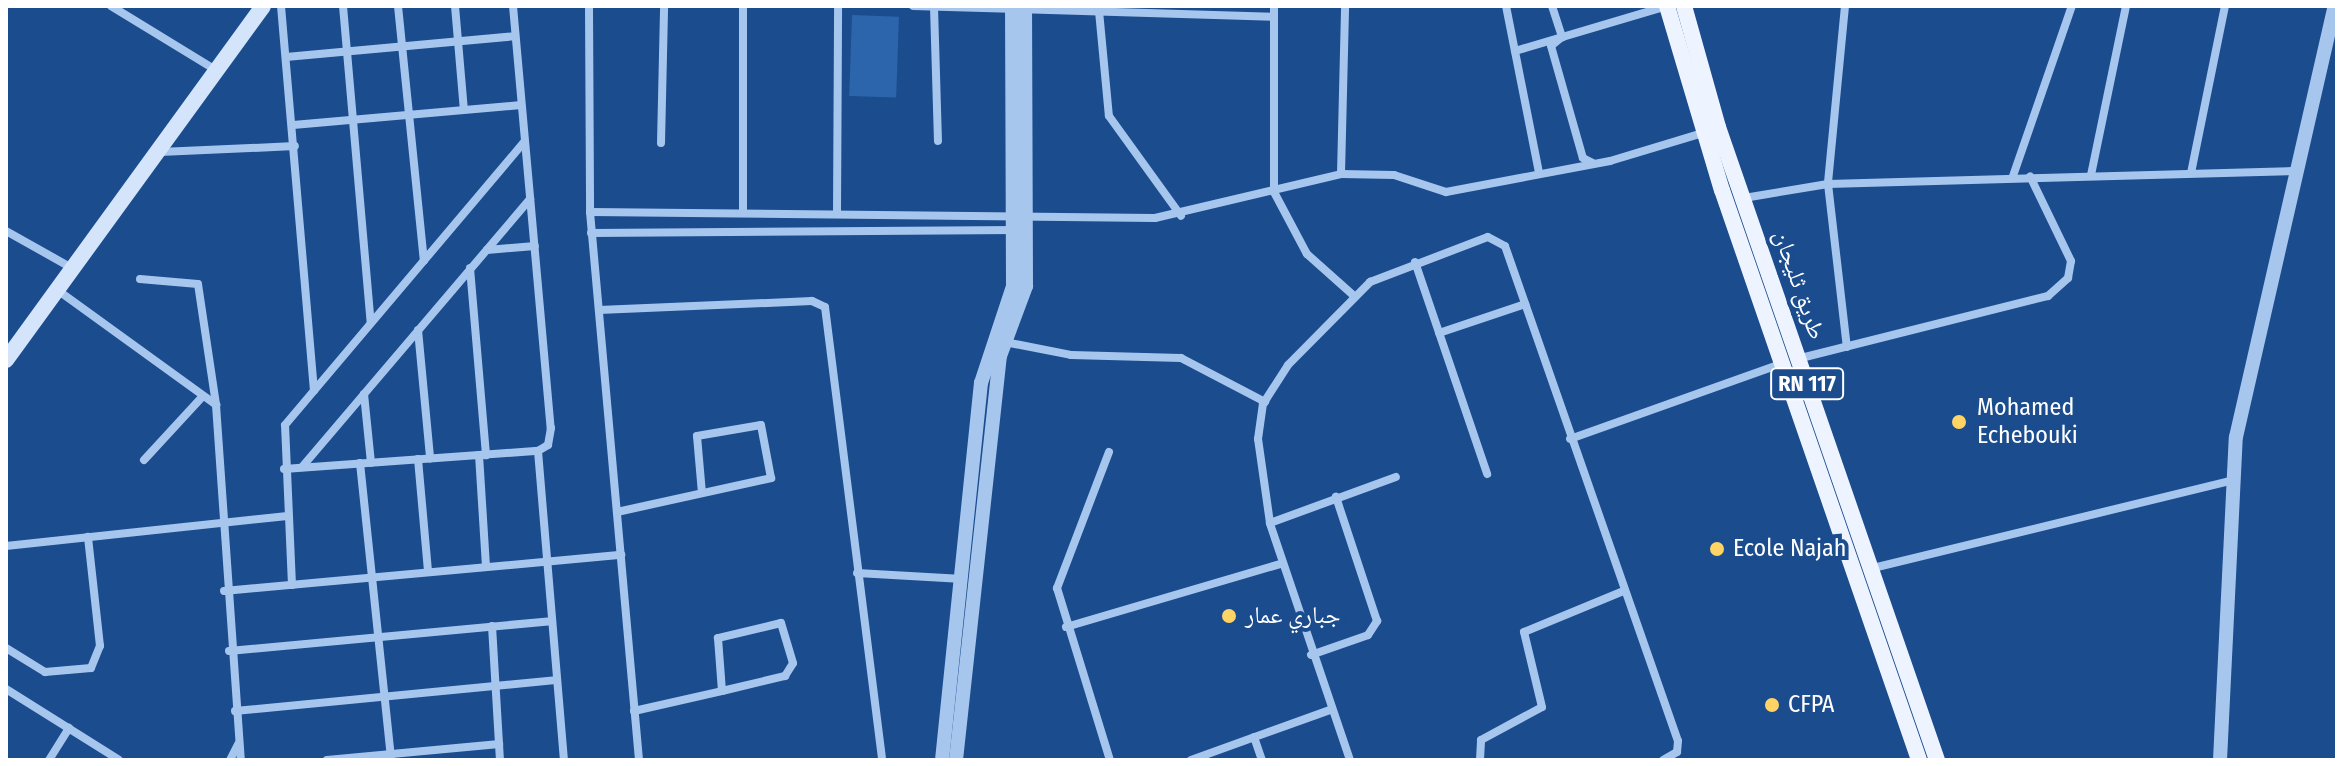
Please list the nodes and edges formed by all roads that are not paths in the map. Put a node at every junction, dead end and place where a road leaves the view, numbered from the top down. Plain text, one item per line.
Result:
1 (111, 6) edge
2 (263, 6) edge
3 (281, 6) edge
4 (343, 6) edge
5 (398, 6) edge
6 (455, 6) edge
7 (513, 6) edge
8 (589, 6) edge
9 (664, 6) edge
10 (743, 6) edge
11 (838, 6) edge
12 (913, 6) edge
13 (1274, 6) edge
14 (1345, 6) edge
15 (1506, 6) edge
16 (1552, 6) edge
17 (1667, 6) edge
18 (1684, 6) edge
19 (1845, 6) edge
20 (2072, 6) edge
21 (2126, 6) edge
22 (2225, 6) edge
23 (2335, 6) edge
24 (934, 7) edge
25 (1019, 7) edge
26 (1129, 9) edge
27 (1099, 11) junction
28 (1274, 17) junction
29 (515, 36) junction
30 (1562, 37) junction
31 (458, 42) junction
32 (401, 47) junction
33 (1515, 51) junction
34 (346, 52) junction
35 (286, 57) junction
36 (216, 70) junction
37 (521, 105) junction
38 (464, 110) junction
39 (408, 116) junction
40 (352, 121) junction
41 (293, 125) junction
42 (1712, 130) junction
43 (938, 141) dead end
44 (524, 142) junction
45 (661, 143) dead end
46 (295, 146) junction
47 (157, 152) junction
48 (1594, 164) junction
49 (2299, 171) junction
50 (1539, 173) junction
51 (2191, 173) junction
52 (1341, 174) junction
53 (2091, 175) junction
54 (2013, 176) junction
55 (2030, 176) junction
56 (1828, 184) junction
57 (1274, 192) junction
58 (1744, 198) junction
59 (530, 199) junction
60 (590, 212) junction
61 (743, 213) junction
62 (837, 214) junction
63 (1181, 216) junction
64 (1023, 221) junction
65 (6, 231) edge
66 (591, 233) junction
67 (535, 246) junction
68 (487, 250) junction
69 (424, 261) junction
70 (1415, 262) junction
71 (72, 268) junction
72 (470, 268) junction
73 (140, 279) dead end
74 (56, 289) junction
75 (1353, 295) junction
76 (1525, 304) junction
77 (599, 310) junction
78 (371, 324) junction
79 (418, 330) junction
80 (1439, 333) junction
81 (1004, 342) junction
82 (1847, 347) junction
83 (6, 360) edge
84 (1791, 361) junction
85 (314, 391) junction
86 (364, 394) junction
87 (203, 396) junction
88 (1265, 402) junction
89 (216, 405) junction
90 (1570, 439) junction
91 (538, 451) junction
92 (1109, 452) dead end
93 (482, 455) junction
94 (430, 458) junction
95 (418, 459) junction
96 (144, 460) dead end
97 (360, 463) junction
98 (371, 463) junction
99 (302, 467) junction
100 (284, 469) junction
101 (1487, 474) dead end
102 (1396, 477) dead end
103 (2230, 481) junction
104 (702, 493) junction
105 (1336, 497) junction
106 (617, 512) junction
107 (287, 516) junction
108 (225, 522) junction
109 (1270, 523) junction
110 (88, 537) junction
111 (6, 546) edge
112 (621, 555) junction
113 (546, 562) junction
114 (1280, 564) junction
115 (486, 567) junction
116 (1870, 569) junction
117 (428, 572) junction
118 (857, 573) junction
119 (1852, 574) junction
120 (374, 577) junction
121 (963, 579) junction
122 (292, 585) junction
123 (224, 591) junction
124 (1621, 592) junction
125 (551, 621) junction
126 (492, 626) junction
127 (1066, 627) junction
128 (381, 635) junction
129 (6, 648) edge
130 (229, 651) junction
131 (1311, 655) junction
132 (556, 680) junction
133 (496, 686) junction
134 (6, 689) edge
135 (722, 691) junction
136 (386, 695) junction
137 (1330, 710) junction
138 (235, 711) junction
139 (634, 711) junction
140 (69, 728) junction
141 (1254, 737) junction
142 (238, 744) junction
143 (499, 744) junction
144 (390, 756) edge
145 (49, 760) edge
146 (119, 760) edge
147 (230, 760) edge
148 (241, 760) edge
149 (327, 760) edge
150 (500, 760) edge
151 (564, 760) edge
152 (639, 760) edge
153 (882, 760) edge
154 (942, 760) edge
155 (956, 760) edge
156 (1110, 760) edge
157 (1191, 760) edge
158 (1262, 760) edge
159 (1350, 760) edge
160 (1480, 760) edge
161 (1663, 760) edge
162 (1919, 760) edge
163 (1937, 760) edge
164 (2220, 760) edge

1 - 36 street
2 - 36 main road
3 - 35 street
4 - 34 street
5 - 32 street
6 - 31 street
7 - 29 street
8 - 60 street
9 - 45 street
10 - 61 street
11 - 62 street
12 - 24 street
13 - 28 street
14 - 52 street
15 - 33 street
16 - 30 street
17 - 30 street
17 - 42 main road, طريق ثليجان / RN 117
18 - 42 main road, طريق ثليجان / RN 117
19 - 56 street
20 - 54 street
21 - 53 street
22 - 51 street
23 - 49 street
24 - 25 street
24 - 43 street
25 - 27 street
25 - 64 street
26 - 27 street
26 - 28 street
27 - 63 street
28 - 57 street
29 - 31 street
29 - 37 street
30 - 33 street
30 - 48 street
31 - 32 street
31 - 38 street
32 - 34 street
32 - 39 street
33 - 50 street
34 - 35 street
34 - 40 street
35 - 41 street
36 - 47 main road
37 - 38 street
37 - 44 street
38 - 39 street
39 - 40 street
39 - 69 street
40 - 41 street
40 - 78 street
41 - 46 street
42 - 48 street
42 - 58 main road, طريق ثليجان / RN 117
42 - 84 main road, طريق ثليجان / RN 117
44 - 59 street
44 - 69 street
46 - 47 street
46 - 85 street
47 - 71 main road
48 - 50 street
49 - 51 street
49 - 103 street
50 - 52 street
51 - 53 street
52 - 57 street
53 - 55 street
54 - 55 street
54 - 56 street
55 - 82 street
56 - 58 street
56 - 82 street
57 - 63 street
57 - 75 street
58 - 84 main road, طريق ثليجان / RN 117
59 - 67 street
59 - 68 street
60 - 61 street
60 - 66 street
61 - 62 street
62 - 64 street
63 - 64 street
64 - 66 street
64 - 81 street
64 - 121 street
65 - 71 street
66 - 77 street
67 - 68 street
67 - 91 street
68 - 72 street
69 - 78 street
70 - 75 street
70 - 76 street
70 - 80 street
71 - 74 main road
72 - 79 street
72 - 93 street
73 - 89 street
74 - 83 main road
74 - 87 street
75 - 88 street
76 - 80 street
76 - 90 street
77 - 106 street
77 - 118 street
78 - 85 street
79 - 86 street
79 - 94 street
80 - 101 street
81 - 88 street
81 - 155 street
82 - 84 street
84 - 90 street
84 - 116 main road, طريق ثليجان / RN 117
84 - 119 main road, طريق ثليجان / RN 117
85 - 100 street
86 - 98 street
86 - 99 street
87 - 89 street
87 - 96 street
88 - 109 street
89 - 108 street
90 - 124 street
91 - 93 street
91 - 113 street
92 - 127 street
93 - 94 street
93 - 115 street
94 - 95 street
95 - 98 street
95 - 117 street
97 - 98 street
97 - 99 street
97 - 120 street
99 - 100 street
100 - 107 street
102 - 105 street
103 - 116 street
103 - 164 street
104 - 104 street
104 - 106 street
105 - 109 street
105 - 131 street
106 - 112 street
107 - 108 street
107 - 122 street
108 - 110 street
108 - 123 street
109 - 114 street
110 - 111 street
110 - 129 street
112 - 113 street
112 - 139 street
113 - 115 street
113 - 125 street
114 - 127 street
114 - 131 street
115 - 117 street
116 - 119 street
116 - 163 main road, طريق ثليجان / RN 117
117 - 120 street
118 - 121 street
118 - 153 street
119 - 162 main road, طريق ثليجان / RN 117
120 - 122 street
120 - 128 street
121 - 154 street
122 - 123 street
123 - 130 street
124 - 160 street
124 - 161 street
125 - 126 street
125 - 132 street
126 - 128 street
126 - 133 street
127 - 156 street
128 - 130 street
128 - 136 street
130 - 138 street
131 - 137 street
132 - 133 street
132 - 151 street
133 - 136 street
133 - 143 street
134 - 140 street
135 - 135 street
135 - 139 street
136 - 138 street
136 - 144 street
137 - 141 street
137 - 159 street
138 - 142 street
139 - 152 street
140 - 145 street
140 - 146 street
141 - 157 street
141 - 158 street
142 - 147 street
142 - 148 street
143 - 144 street
143 - 150 street
144 - 149 street

